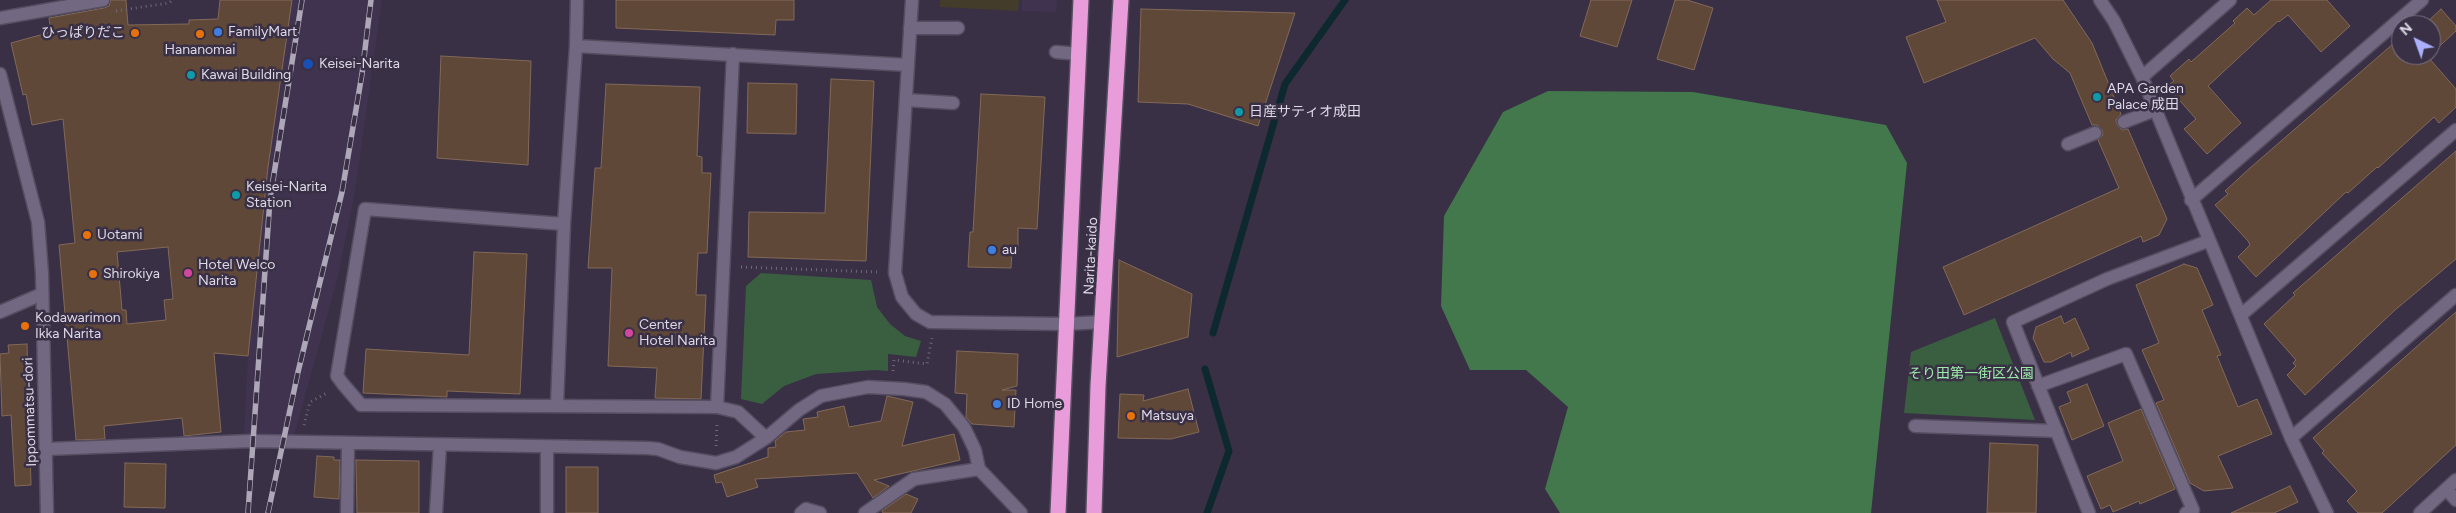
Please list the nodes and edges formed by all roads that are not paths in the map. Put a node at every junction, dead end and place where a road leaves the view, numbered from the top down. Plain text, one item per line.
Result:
1 (103, 0) edge
2 (577, 0) edge
3 (912, 0) edge
4 (1081, 0) edge
5 (1121, 0) edge
6 (2100, 0) edge
7 (2230, 0) edge
8 (2422, 0) edge
9 (0, 18) edge
10 (910, 28) junction
11 (958, 28) dead end
12 (576, 46) junction
13 (1056, 52) dead end
14 (733, 54) junction
15 (1079, 54) junction
16 (908, 65) junction
17 (0, 74) edge
18 (2142, 77) junction
19 (906, 100) junction
20 (953, 103) dead end
21 (2155, 110) junction
22 (2124, 122) dead end
23 (2456, 130) edge
24 (2095, 133) dead end
25 (2068, 144) dead end
26 (2191, 200) junction
27 (564, 224) junction
28 (2208, 241) junction
29 (42, 294) junction
30 (2456, 295) edge
31 (0, 312) edge
32 (2241, 315) junction
33 (1103, 322) junction
34 (1065, 324) junction
35 (2038, 386) junction
36 (557, 406) junction
37 (717, 407) junction
38 (1915, 426) dead end
39 (2057, 432) junction
40 (766, 438) junction
41 (2290, 438) junction
42 (348, 444) junction
43 (440, 445) junction
44 (547, 447) junction
45 (47, 449) junction
46 (979, 469) junction
47 (2451, 485) edge
48 (2456, 500) edge
49 (546, 511) dead end
50 (47, 513) edge
51 (347, 513) edge
52 (436, 513) edge
53 (801, 513) edge
54 (820, 513) edge
55 (864, 513) edge
56 (1021, 513) edge
57 (1058, 513) edge
58 (1094, 513) edge
59 (2089, 513) edge
60 (2186, 513) edge
61 (2327, 513) edge
62 (2420, 513) edge

1 - 9 street
2 - 12 street
3 - 10 street
4 - 15 highway, Narita-kaido
5 - 33 highway, Narita-kaido
6 - 18 street
7 - 18 street
8 - 26 street
10 - 11 street
10 - 16 street
12 - 14 street
12 - 27 street
13 - 15 street
14 - 16 street
14 - 37 street
15 - 34 highway, Narita-kaido
16 - 19 street
17 - 29 street, Ippommatsu-dori
18 - 21 street
19 - 20 street
19 - 34 street
21 - 22 street
21 - 26 street
23 - 32 street
24 - 25 street
26 - 28 street
27 - 36 street
27 - 36 street
28 - 32 street
28 - 35 street
29 - 31 street
29 - 45 street, Ippommatsu-dori
30 - 41 street
32 - 41 street
33 - 34 street
33 - 58 highway, Narita-kaido
34 - 57 highway, Narita-kaido
35 - 39 street
35 - 60 street
36 - 37 street
37 - 40 street
38 - 39 street
39 - 59 street
40 - 44 street
40 - 46 street
41 - 61 street
42 - 43 street
42 - 45 street
42 - 51 street
43 - 44 street
43 - 52 street
44 - 49 street
45 - 50 street, Ippommatsu-dori
46 - 55 street
46 - 56 street
47 - 48 street
47 - 62 street
53 - 54 street

